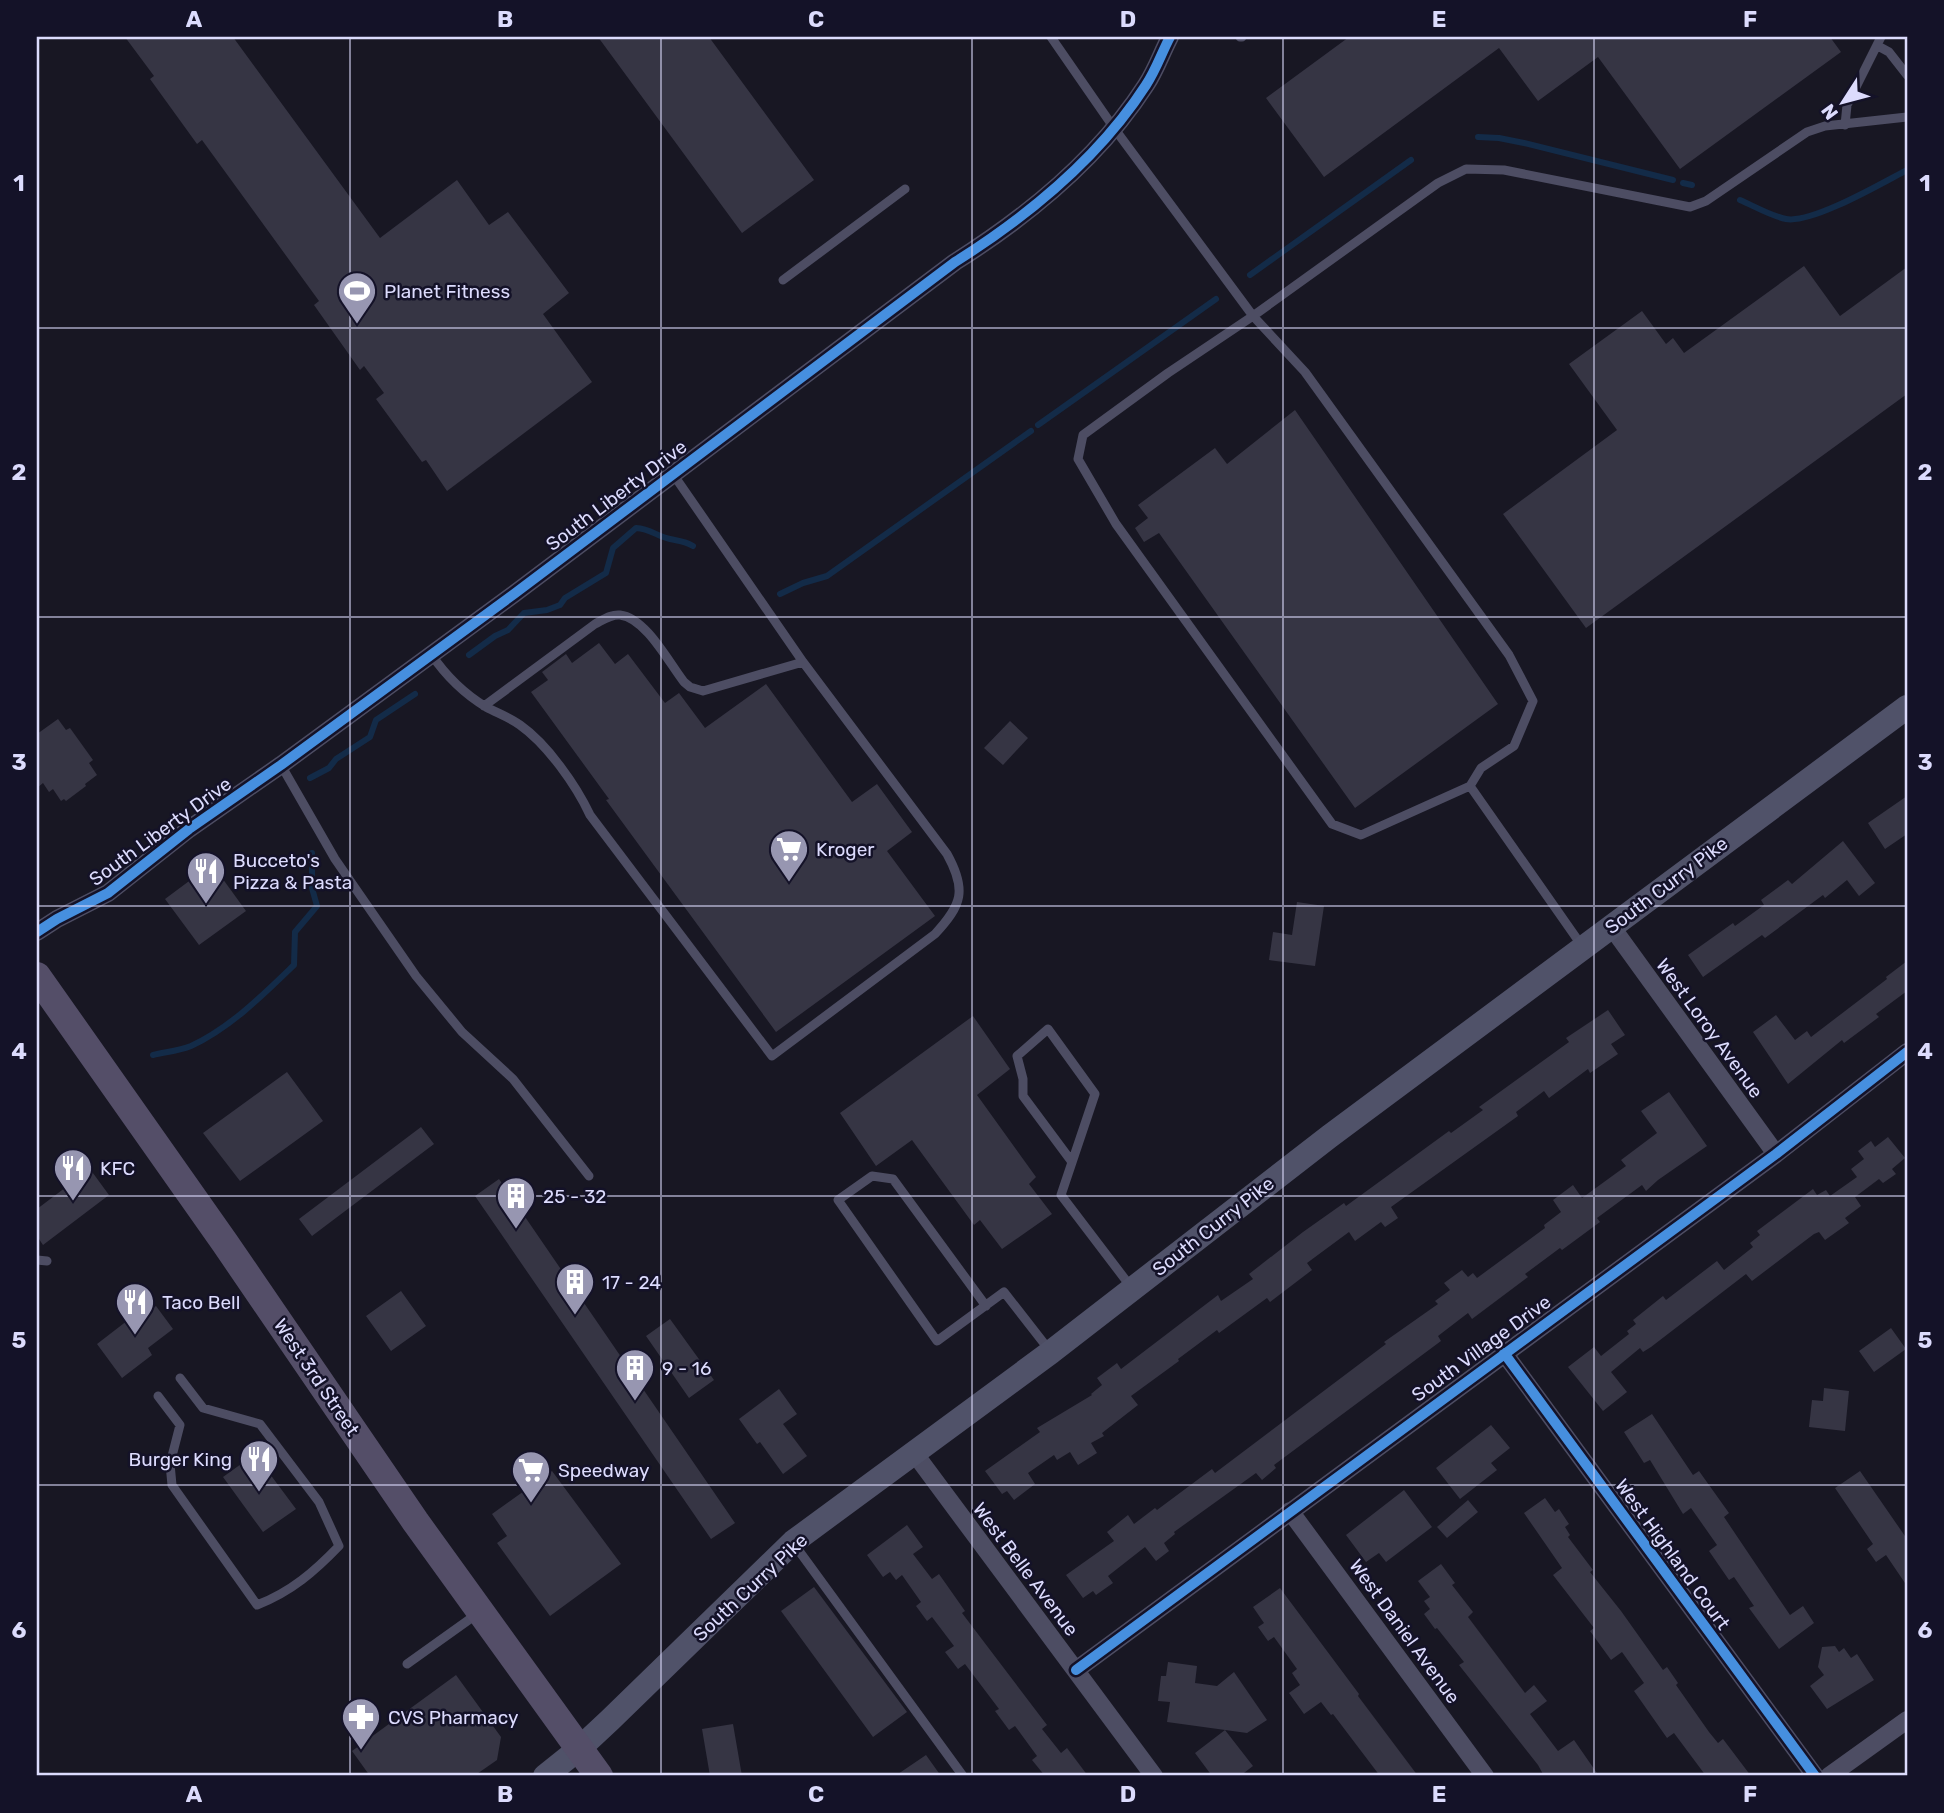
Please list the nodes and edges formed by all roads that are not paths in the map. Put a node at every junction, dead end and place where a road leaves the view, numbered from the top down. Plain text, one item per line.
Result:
1 (1051, 37) edge
2 (1170, 37) edge
3 (1880, 41) edge
4 (1907, 75) edge
5 (1907, 117) edge
6 (1845, 125) junction
7 (1114, 128) junction
8 (905, 189) dead end
9 (783, 280) dead end
10 (1253, 316) junction
11 (673, 474) junction
12 (431, 654) junction
13 (803, 662) junction
14 (484, 706) junction
15 (1907, 707) edge
16 (281, 765) junction
17 (1470, 786) junction
18 (1611, 926) junction
19 (37, 932) edge
20 (1583, 947) junction
21 (37, 976) edge
22 (1907, 1052) edge
23 (1776, 1154) junction
24 (1072, 1162) junction
25 (589, 1176) dead end
26 (37, 1260) edge
27 (47, 1261) dead end
28 (1132, 1289) junction
29 (986, 1306) junction
30 (1051, 1352) junction
31 (1504, 1353) junction
32 (180, 1378) dead end
33 (158, 1396) dead end
34 (915, 1454) junction
35 (1290, 1511) junction
36 (793, 1542) junction
37 (480, 1611) junction
38 (407, 1664) dead end
39 (1076, 1670) junction
40 (1907, 1720) edge
41 (580, 1748) junction
42 (545, 1776) edge
43 (599, 1776) edge
44 (963, 1776) edge
45 (1154, 1776) edge
46 (1485, 1776) edge
47 (1815, 1776) edge
48 (1829, 1776) edge

1 - 7 lane
2 - 7 street, South Liberty Drive
3 - 4 lane
3 - 6 lane
5 - 6 lane
6 - 10 lane
7 - 10 lane
7 - 11 street, South Liberty Drive
8 - 9 lane
10 - 17 lane
10 - 17 lane
11 - 12 street, South Liberty Drive
11 - 13 lane
12 - 14 lane
12 - 16 street, South Liberty Drive
13 - 14 lane
13 - 14 lane
15 - 18 main road, South Curry Pike
16 - 19 street, South Liberty Drive
16 - 25 lane
17 - 20 lane
18 - 20 main road, South Curry Pike
18 - 23 street, West Loroy Avenue
20 - 28 main road, South Curry Pike
21 - 37 main road, West 3rd Street
22 - 23 street, South Village Drive
23 - 31 street, South Village Drive
24 - 24 lane
24 - 28 lane
26 - 27 lane
28 - 30 main road, South Curry Pike
29 - 29 lane
29 - 30 lane
30 - 34 main road, South Curry Pike
31 - 35 street, South Village Drive
31 - 47 street, West Highland Court
32 - 33 lane
34 - 36 main road, South Curry Pike
34 - 39 street, West Belle Avenue
35 - 39 street, South Village Drive
35 - 46 street, West Daniel Avenue
36 - 41 main road, South Curry Pike
36 - 44 lane
37 - 38 lane
37 - 41 main road, West 3rd Street
39 - 45 street, West Belle Avenue
40 - 48 street
41 - 42 main road, South Curry Pike
41 - 43 main road, West 3rd Street

